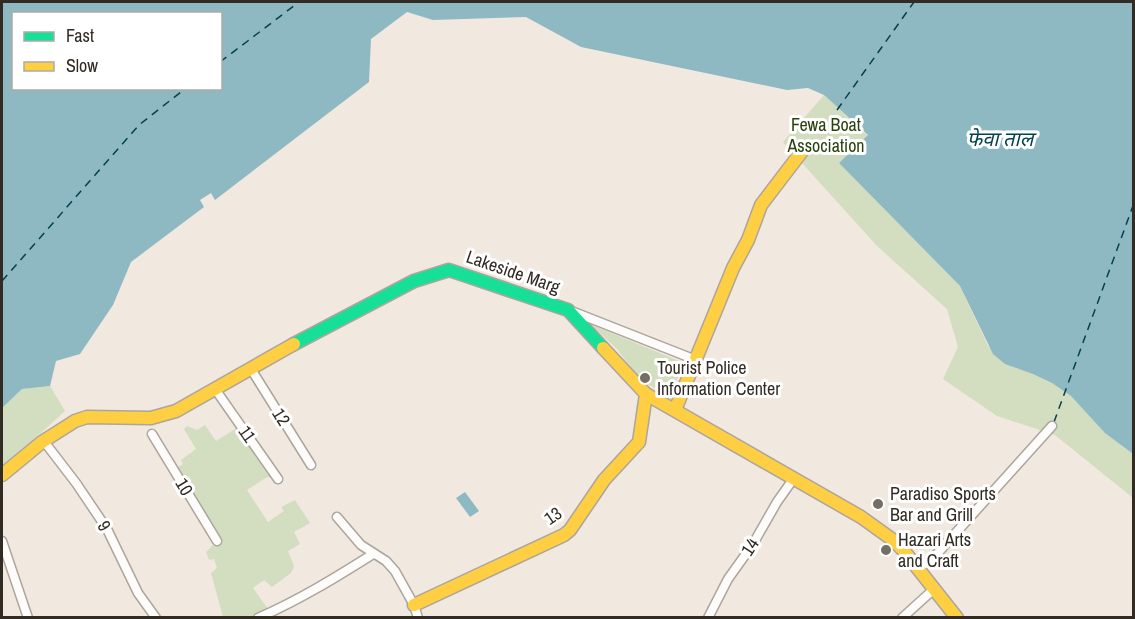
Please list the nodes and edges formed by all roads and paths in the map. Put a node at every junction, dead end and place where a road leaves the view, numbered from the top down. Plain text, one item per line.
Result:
1 (803, 150) dead end
2 (568, 310) junction
3 (696, 360) junction
4 (251, 369) junction
5 (215, 389) junction
6 (646, 394) junction
7 (675, 410) junction
8 (1052, 426) dead end
9 (152, 434) dead end
10 (43, 440) junction
11 (311, 465) dead end
12 (2, 476) edge
13 (794, 478) junction
14 (278, 479) dead end
15 (337, 517) dead end
16 (2, 541) edge
17 (217, 541) dead end
18 (373, 554) junction
19 (918, 569) junction
20 (934, 589) junction
21 (414, 605) junction
22 (956, 617) edge
23 (28, 618) edge
24 (156, 618) edge
25 (258, 618) edge
26 (418, 618) edge
27 (708, 618) edge
28 (902, 618) edge

1 - 3 main road
2 - 3 street
2 - 4 main road, Lakeside Marg
2 - 6 main road, Lakeside Marg
3 - 7 main road
4 - 5 main road, Lakeside Marg
4 - 11 street, 12 / 12
5 - 10 main road, Lakeside Marg
5 - 14 street, 11 / 11
6 - 7 main road, Lakeside Marg
6 - 21 main road, 13 / 13
7 - 13 main road, Lakeside Marg
8 - 19 street
9 - 17 street, 10 / 10
10 - 12 main road, Lakeside Marg
10 - 24 street, 9 / 9
13 - 19 main road, Lakeside Marg
13 - 27 street, 14 / 14
15 - 18 street
16 - 23 street
18 - 21 street
18 - 25 street
19 - 20 main road, Lakeside Marg
20 - 22 main road, Lakeside Marg
20 - 28 street
21 - 26 street

